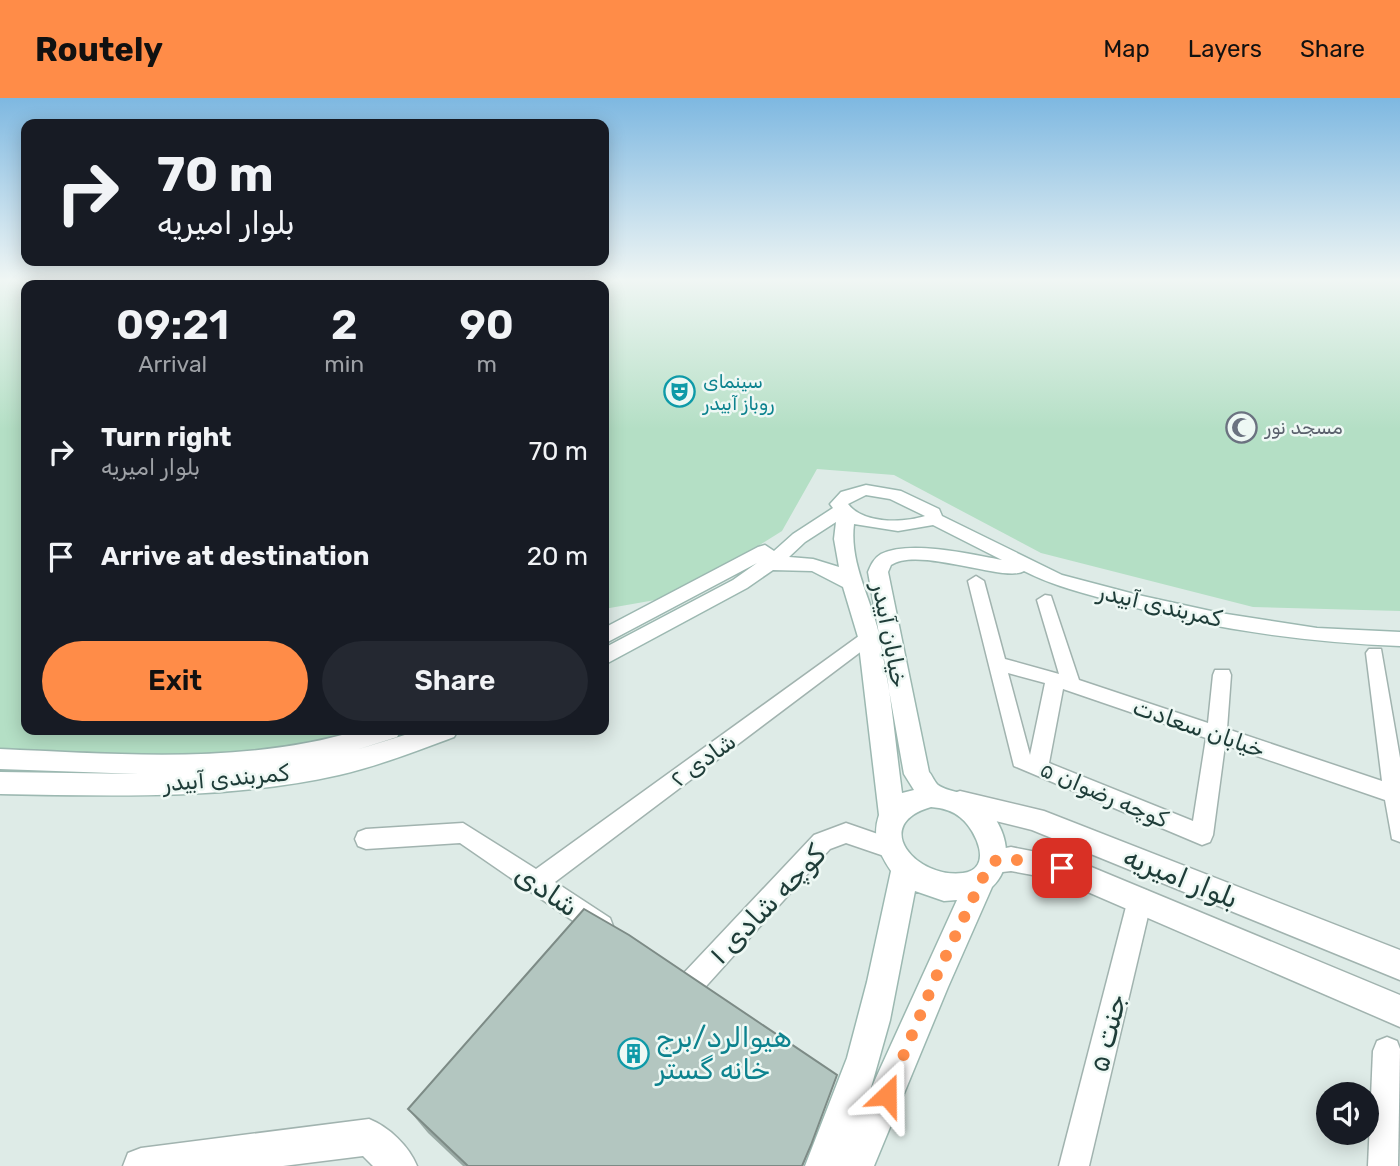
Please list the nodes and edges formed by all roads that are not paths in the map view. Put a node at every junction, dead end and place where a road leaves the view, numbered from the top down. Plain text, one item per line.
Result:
1 (844, 514) junction
2 (934, 519) junction
3 (799, 538) junction
4 (768, 564) junction
5 (1055, 579) junction
6 (976, 580) dead end
7 (852, 584) junction
8 (1045, 600) dead end
9 (609, 634) edge
10 (869, 637) junction
11 (1400, 639) edge
12 (1375, 653) dead end
13 (609, 654) edge
14 (996, 663) junction
15 (1222, 675) dead end
16 (1063, 682) junction
17 (1217, 733) junction
18 (376, 735) edge
19 (432, 735) edge
20 (0, 759) edge
21 (1038, 767) junction
22 (0, 783) edge
23 (1398, 796) edge
24 (944, 799) junction
25 (892, 814) junction
26 (1400, 832) edge
27 (366, 839) dead end
28 (898, 858) junction
29 (988, 870) junction
30 (536, 883) junction
31 (1140, 899) junction
32 (624, 941) edge
33 (1400, 965) edge
34 (668, 970) edge
35 (690, 985) junction
36 (713, 1001) edge
37 (1400, 1012) edge
38 (1387, 1051) dead end
39 (141, 1166) edge
40 (399, 1166) edge
41 (823, 1166) edge
42 (856, 1166) edge
43 (1074, 1166) edge
44 (1382, 1166) edge

1 - 2 main road
1 - 2 main road, کمربندی آبیدر
1 - 3 main road
1 - 7 main road, خیابان آبیدر
2 - 5 main road, کمربندی آبیدر
3 - 4 main road
3 - 9 main road
4 - 7 main road
4 - 13 main road
5 - 11 main road, کمربندی آبیدر
5 - 24 main road, خیابان آبیدر
6 - 14 street, کوچه رضوان ۵
7 - 10 main road, خیابان آبیدر
8 - 16 street
10 - 25 main road, خیابان آبیدر
10 - 30 street, شادی ۲
12 - 23 street
14 - 16 street, خیابان سعادت
14 - 21 street, کوچه رضوان ۵
15 - 17 street
16 - 17 street, خیابان سعادت
16 - 21 street
17 - 21 street, کوچه رضوان ۵
17 - 23 street, خیابان سعادت
18 - 20 main road, کمربندی آبیدر
19 - 22 main road, کمربندی آبیدر
23 - 26 street
24 - 25 main road
24 - 29 main road
24 - 33 main road, بلوار امیریه
25 - 28 main road
27 - 30 street, شادی
28 - 29 main road
28 - 35 street, کوچه شادی ۱
28 - 41 main road
29 - 31 main road, بلوار امیریه
29 - 42 main road
30 - 32 street, شادی
31 - 37 main road, بلوار امیریه
31 - 43 street, جنت ۵
34 - 35 street
35 - 36 street
38 - 44 street
39 - 40 main road

